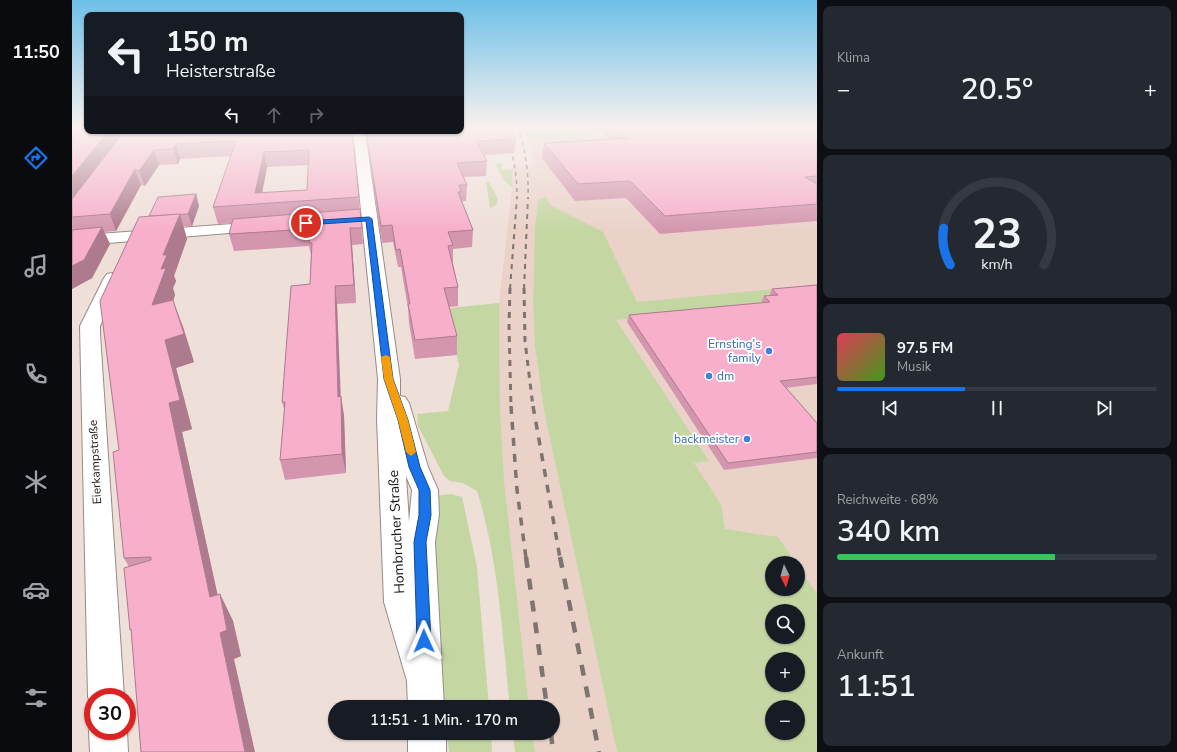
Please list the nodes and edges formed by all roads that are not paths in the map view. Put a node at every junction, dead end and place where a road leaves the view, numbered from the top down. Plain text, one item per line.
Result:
1 (359, 161) edge
2 (274, 226) edge
3 (133, 236) junction
4 (72, 241) edge
5 (106, 688) edge
6 (425, 694) edge
7 (108, 740) edge
8 (427, 740) edge
9 (109, 752) edge
10 (427, 752) edge

1 - 6 street, Hombrucher Straße
2 - 3 street
3 - 4 street
3 - 5 street, Eierkampstraße
7 - 9 street
8 - 10 street

